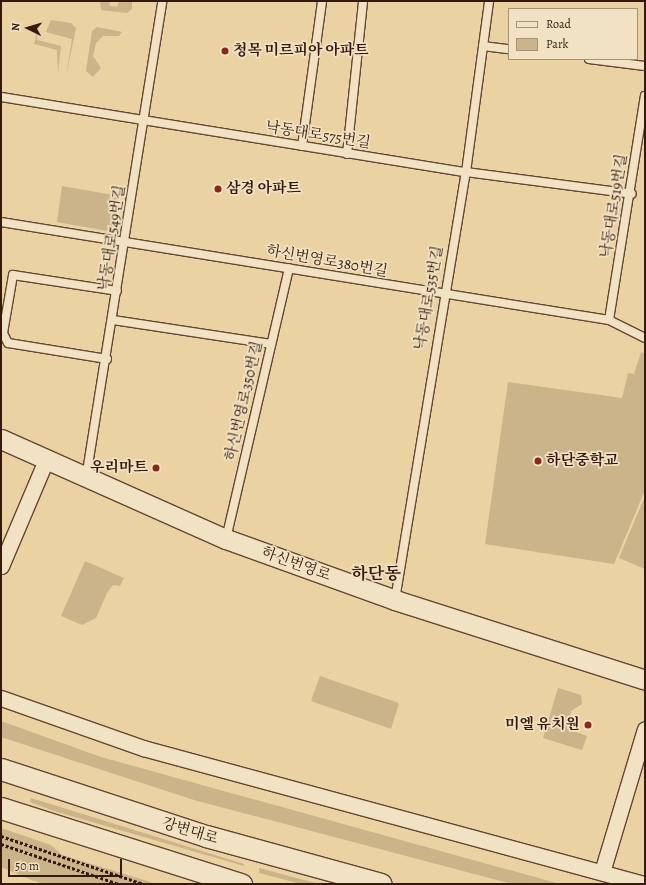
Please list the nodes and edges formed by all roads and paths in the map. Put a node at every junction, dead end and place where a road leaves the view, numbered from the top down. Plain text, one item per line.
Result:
1 (162, 1) edge
2 (322, 1) edge
3 (363, 1) edge
4 (489, 1) edge
5 (482, 46) junction
6 (508, 49) edge
7 (597, 60) edge
8 (645, 66) edge
9 (645, 96) edge
10 (1, 98) edge
11 (145, 122) junction
12 (302, 146) junction
13 (347, 154) junction
14 (466, 172) junction
15 (632, 194) junction
16 (1, 222) edge
17 (126, 240) junction
18 (289, 268) junction
19 (117, 291) junction
20 (443, 295) junction
21 (113, 320) junction
22 (609, 320) junction
23 (645, 338) edge
24 (272, 344) junction
25 (107, 358) junction
26 (1, 439) edge
27 (46, 460) junction
28 (86, 478) junction
29 (226, 539) junction
30 (1, 566) edge
31 (395, 600) junction
32 (645, 680) edge
33 (1, 698) edge
34 (645, 729) edge
35 (1, 769) edge
36 (1, 808) edge
37 (1, 836) edge
38 (1, 844) edge
39 (602, 872) junction
40 (120, 884) edge
41 (144, 884) edge
42 (241, 884) edge
43 (381, 884) edge
44 (644, 884) edge

1 - 11 lane, 낙동대로549번길
2 - 12 lane
3 - 13 lane
4 - 5 lane, 낙동대로535번길
5 - 6 lane
5 - 14 lane, 낙동대로535번길
7 - 8 lane
9 - 15 lane, 낙동대로519번길
10 - 11 lane, 낙동대로575번길
11 - 12 lane, 낙동대로575번길
11 - 17 lane, 낙동대로549번길
12 - 13 lane, 낙동대로575번길
13 - 14 lane, 낙동대로575번길
14 - 15 lane, 낙동대로575번길
14 - 20 lane, 낙동대로535번길
15 - 22 lane, 낙동대로519번길
16 - 17 lane, 하신번영로380번길
17 - 18 lane, 하신번영로380번길
17 - 19 lane, 낙동대로549번길
18 - 20 lane, 하신번영로380번길
18 - 24 lane, 하신번영로350번길
19 - 21 lane, 낙동대로549번길
19 - 25 lane
20 - 22 lane, 하신번영로380번길
20 - 31 lane, 낙동대로535번길
21 - 24 lane
21 - 25 lane, 낙동대로549번길
22 - 23 lane, 하신번영로380번길
24 - 29 lane, 하신번영로350번길
25 - 28 lane, 낙동대로549번길
26 - 27 street, 하신번영로
27 - 28 street, 하신번영로
27 - 30 street
28 - 29 street, 하신번영로
29 - 31 street, 하신번영로
31 - 32 street, 하신번영로
33 - 39 street
34 - 39 street
35 - 43 main road, 강변대로
36 - 42 main road
37 - 41 path
38 - 40 path
39 - 44 street

